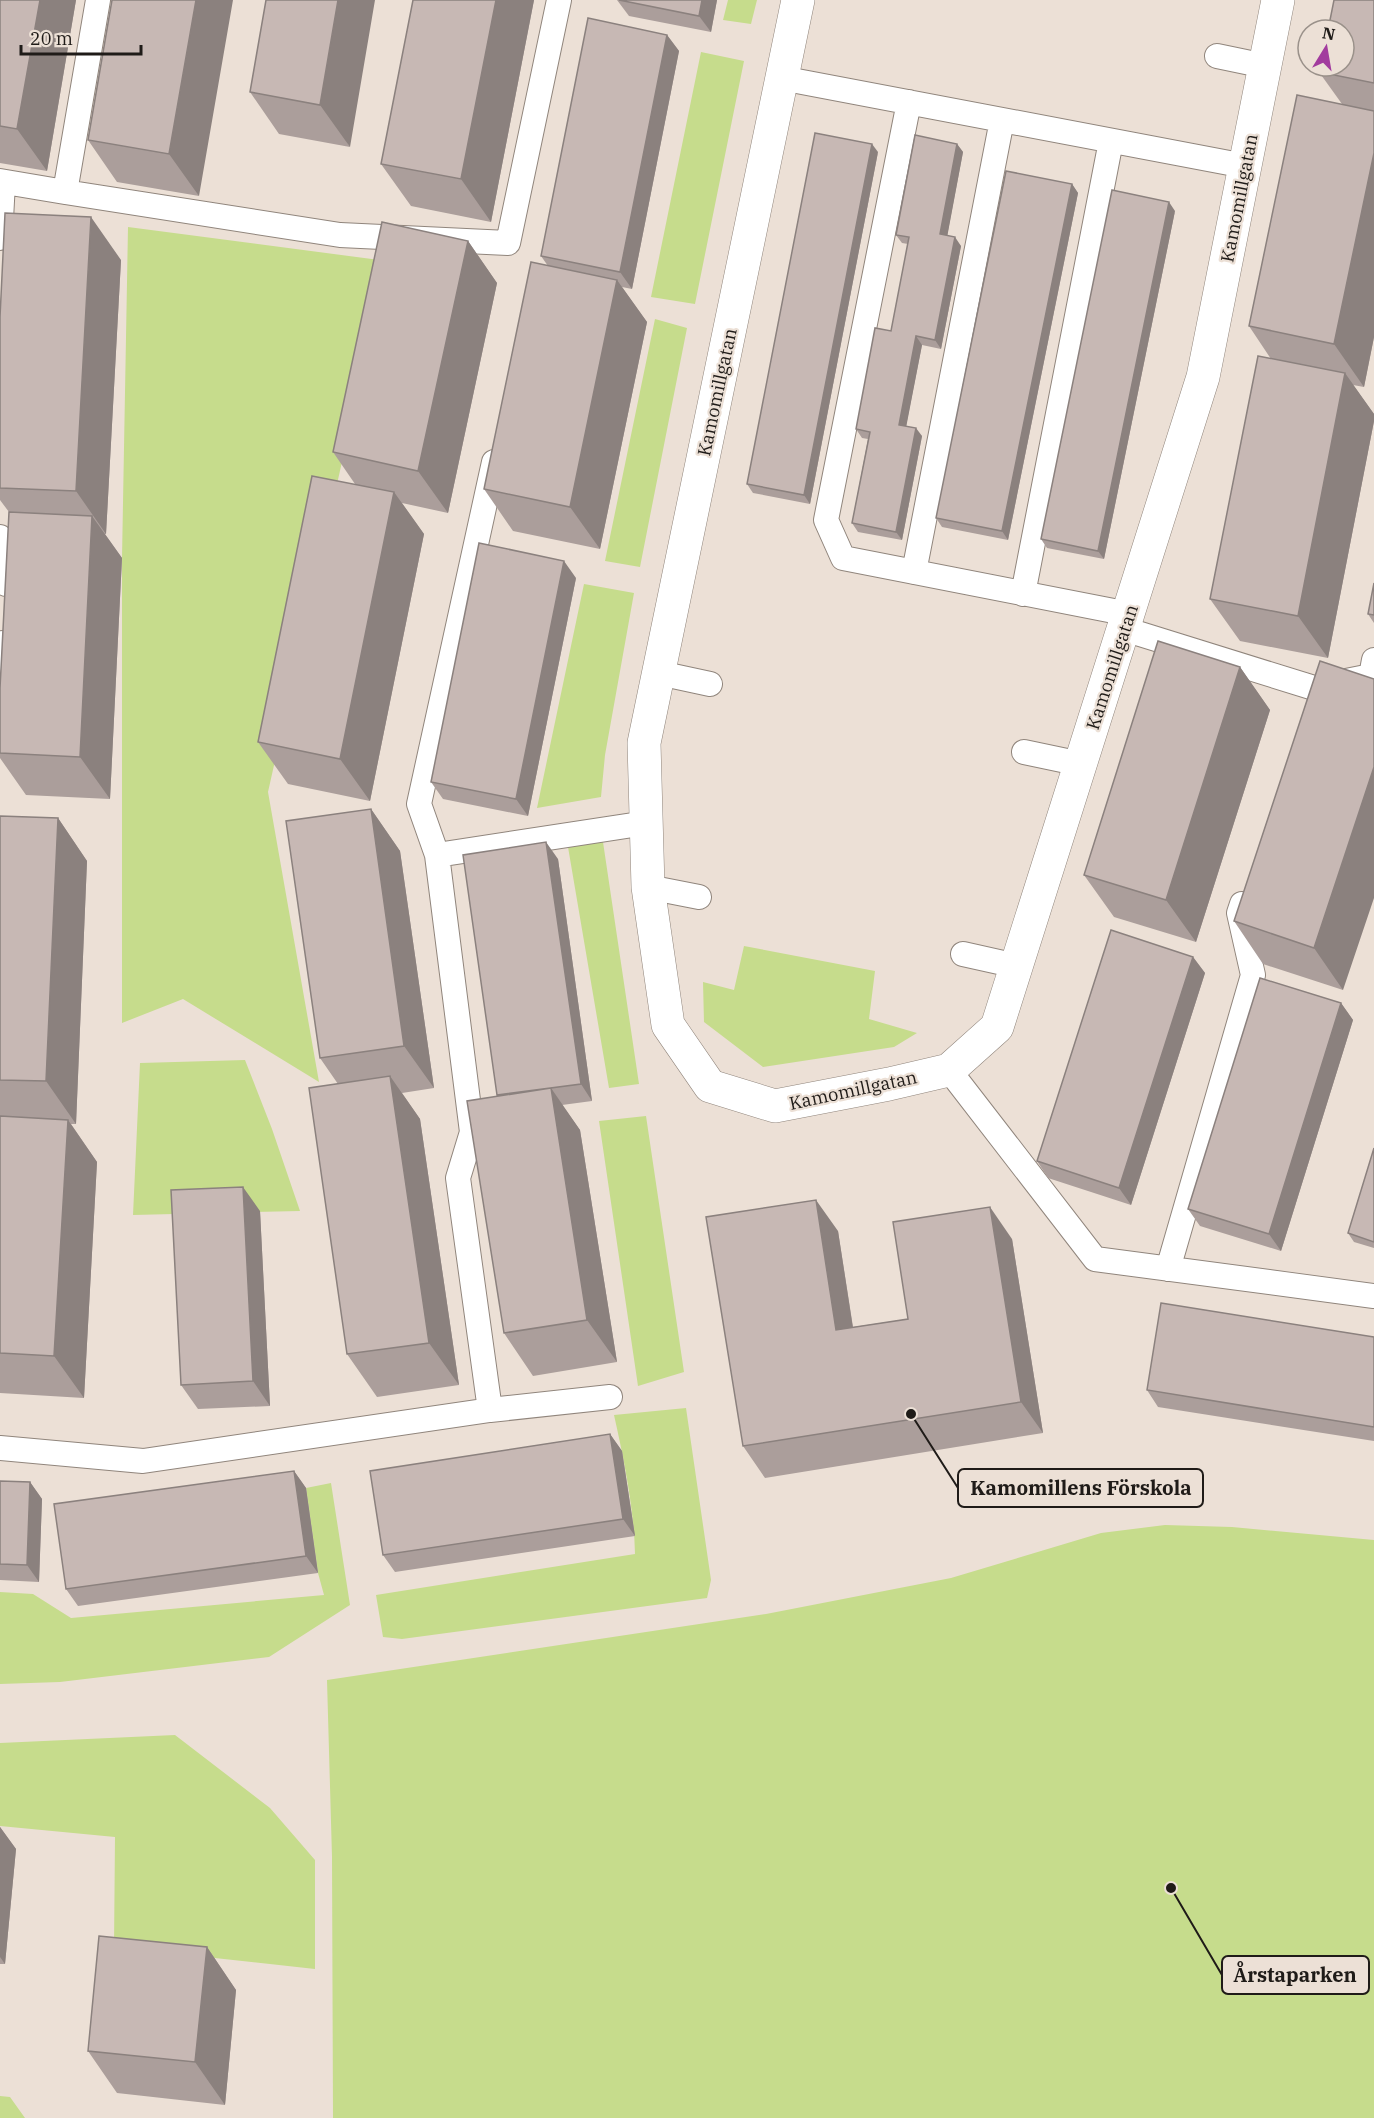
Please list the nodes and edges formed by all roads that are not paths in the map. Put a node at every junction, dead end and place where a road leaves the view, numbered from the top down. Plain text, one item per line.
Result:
1 (98, 0) edge
2 (559, 0) edge
3 (798, 0) edge
4 (1278, 0) edge
5 (1217, 56) dead end
6 (1265, 66) junction
7 (781, 78) junction
8 (909, 102) junction
9 (1002, 120) junction
10 (1111, 141) junction
11 (1245, 166) junction
12 (1, 182) edge
13 (65, 192) junction
14 (0, 237) edge
15 (498, 443) edge
16 (0, 537) edge
17 (914, 572) junction
18 (1023, 594) junction
19 (1126, 621) junction
20 (1374, 660) edge
21 (659, 673) junction
22 (710, 684) dead end
23 (0, 686) edge
24 (1024, 752) dead end
25 (1081, 764) junction
26 (646, 823) junction
27 (437, 855) junction
28 (1250, 880) edge
29 (648, 887) junction
30 (699, 897) dead end
31 (963, 954) dead end
32 (1017, 966) junction
33 (949, 1070) junction
34 (1167, 1269) junction
35 (1374, 1296) edge
36 (610, 1397) dead end
37 (490, 1410) junction
38 (0, 1448) edge

1 - 13 lane
2 - 13 lane
3 - 7 street, Kamomillgatan
4 - 6 street, Kamomillgatan
5 - 6 lane
6 - 11 street, Kamomillgatan
7 - 8 lane
7 - 21 street, Kamomillgatan
8 - 9 lane
8 - 17 lane
9 - 10 lane
9 - 17 lane
10 - 11 lane
10 - 18 lane
11 - 19 street, Kamomillgatan
12 - 13 lane
12 - 14 lane
15 - 27 lane
16 - 23 lane
17 - 18 lane
18 - 19 lane
19 - 20 lane
19 - 25 street, Kamomillgatan
21 - 22 lane
21 - 26 street, Kamomillgatan
24 - 25 lane
25 - 32 street, Kamomillgatan
26 - 27 lane
26 - 29 street, Kamomillgatan
27 - 37 lane
28 - 34 lane
29 - 30 lane
29 - 33 street, Kamomillgatan
31 - 32 lane
32 - 33 street, Kamomillgatan
33 - 34 lane
34 - 35 lane
36 - 37 lane
37 - 38 lane

